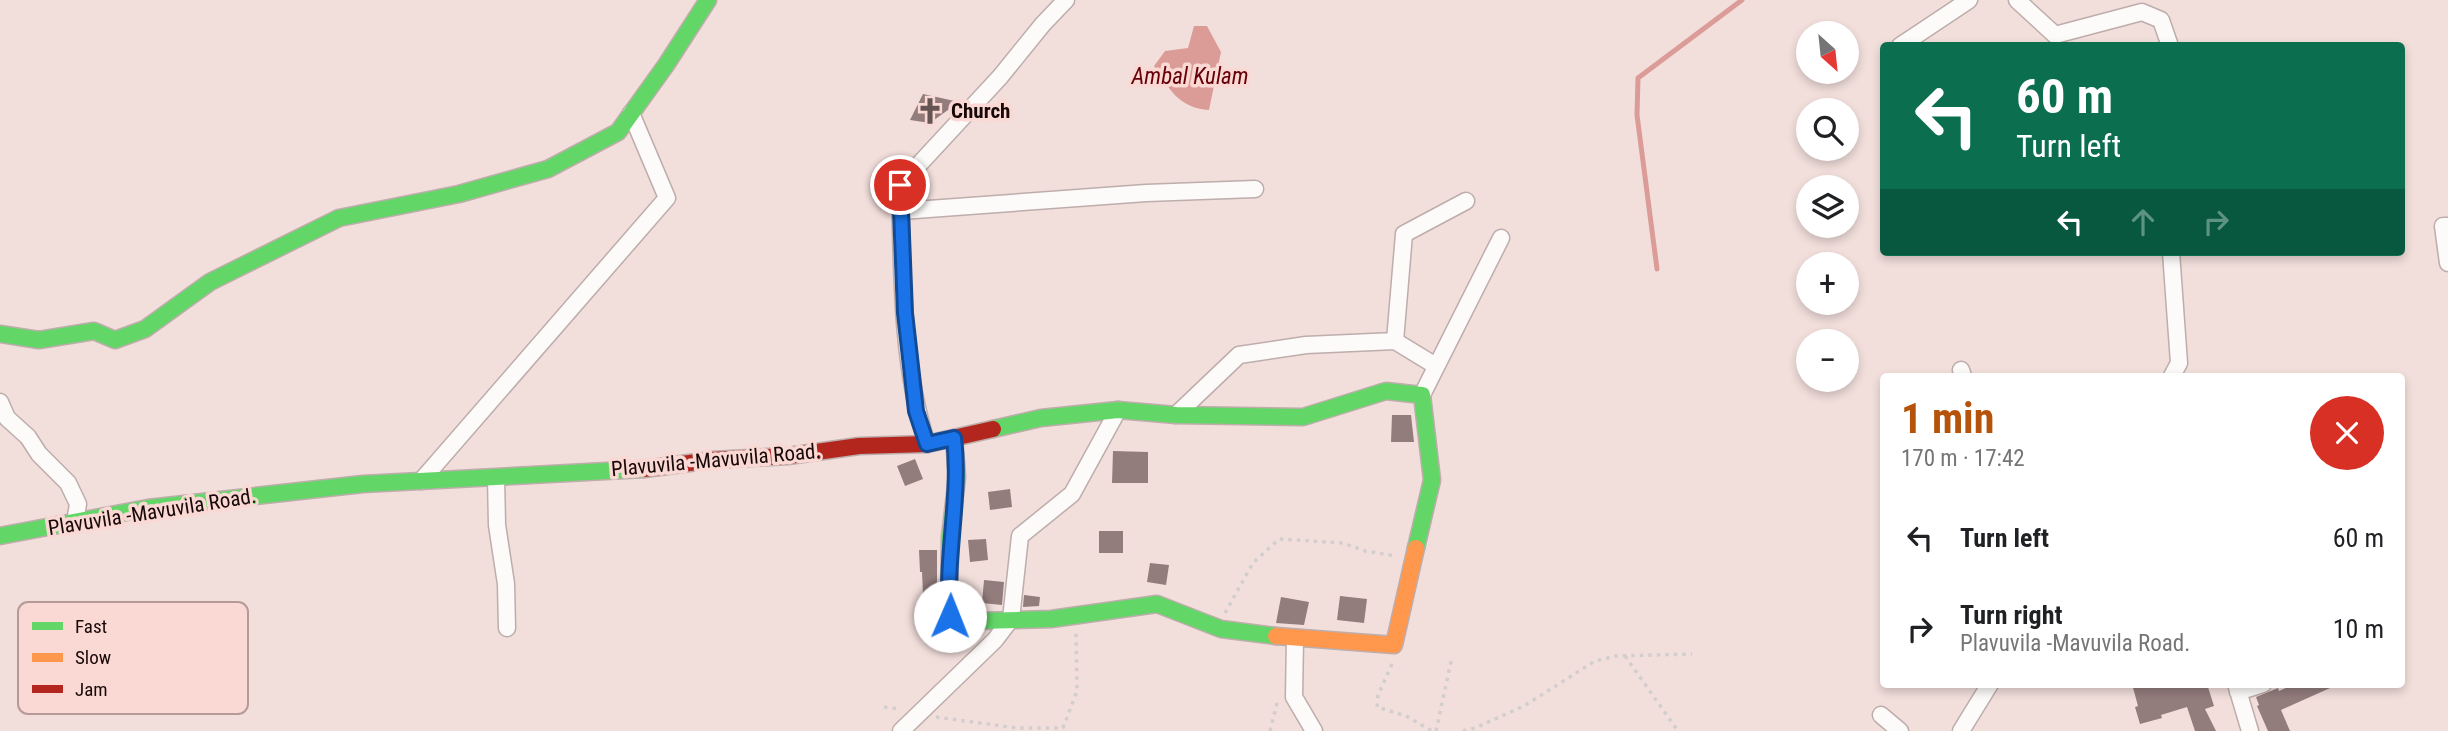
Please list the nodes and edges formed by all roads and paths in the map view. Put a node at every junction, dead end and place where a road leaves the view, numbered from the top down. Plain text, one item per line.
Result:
1 (708, 0) edge
2 (1066, 0) edge
3 (1969, 0) edge
4 (2017, 0) edge
5 (2052, 40) edge
6 (1906, 42) edge
7 (2169, 42) edge
8 (631, 113) junction
9 (1255, 189) dead end
10 (1466, 201) dead end
11 (901, 211) junction
12 (2448, 226) edge
13 (1501, 238) dead end
14 (2171, 256) edge
15 (2448, 263) edge
16 (0, 334) edge
17 (1395, 341) junction
18 (1436, 366) junction
19 (2174, 373) edge
20 (1422, 395) junction
21 (0, 402) edge
22 (1118, 410) junction
23 (1176, 415) junction
24 (954, 438) junction
25 (927, 444) junction
26 (496, 478) junction
27 (421, 481) junction
28 (75, 522) junction
29 (0, 536) edge
30 (1413, 559) junction
31 (1076, 616) junction
32 (1011, 619) junction
33 (1216, 627) junction
34 (507, 628) dead end
35 (1295, 638) junction
36 (1394, 645) junction
37 (1692, 654) dead end
38 (1625, 656) junction
39 (1452, 657) dead end
40 (1988, 688) edge
41 (2237, 688) edge
42 (884, 707) dead end
43 (919, 713) junction
44 (1881, 715) dead end
45 (901, 731) edge
46 (1314, 731) edge
47 (1434, 731) edge
48 (1463, 731) edge
49 (1678, 731) edge
50 (1900, 731) edge
51 (1961, 731) edge
52 (2250, 731) edge

1 - 8 street
2 - 11 street
3 - 6 street
4 - 5 street
5 - 7 street
8 - 16 street
8 - 27 street
9 - 11 street
10 - 17 street
11 - 25 street
12 - 15 street
13 - 18 street
14 - 19 street
17 - 18 street
17 - 23 street
18 - 20 street
20 - 23 street, Plavuvila -Mavuvila Road.
20 - 30 street
21 - 28 street
22 - 23 street, Plavuvila -Mavuvila Road.
22 - 24 street, Plavuvila -Mavuvila Road.
22 - 32 street
24 - 25 street, Plavuvila -Mavuvila Road.
24 - 32 street
25 - 26 street, Plavuvila -Mavuvila Road.
26 - 27 street, Plavuvila -Mavuvila Road.
26 - 34 street
27 - 28 street, Plavuvila -Mavuvila Road.
28 - 29 street, Plavuvila -Mavuvila Road.
30 - 33 path
30 - 36 street
31 - 32 street
31 - 33 street
31 - 43 path
32 - 43 street
33 - 35 street
35 - 36 street
35 - 46 street
36 - 47 path
37 - 38 path
38 - 48 path
38 - 49 path
39 - 47 path
40 - 51 street
41 - 52 street
42 - 43 path
43 - 45 street
44 - 50 street

